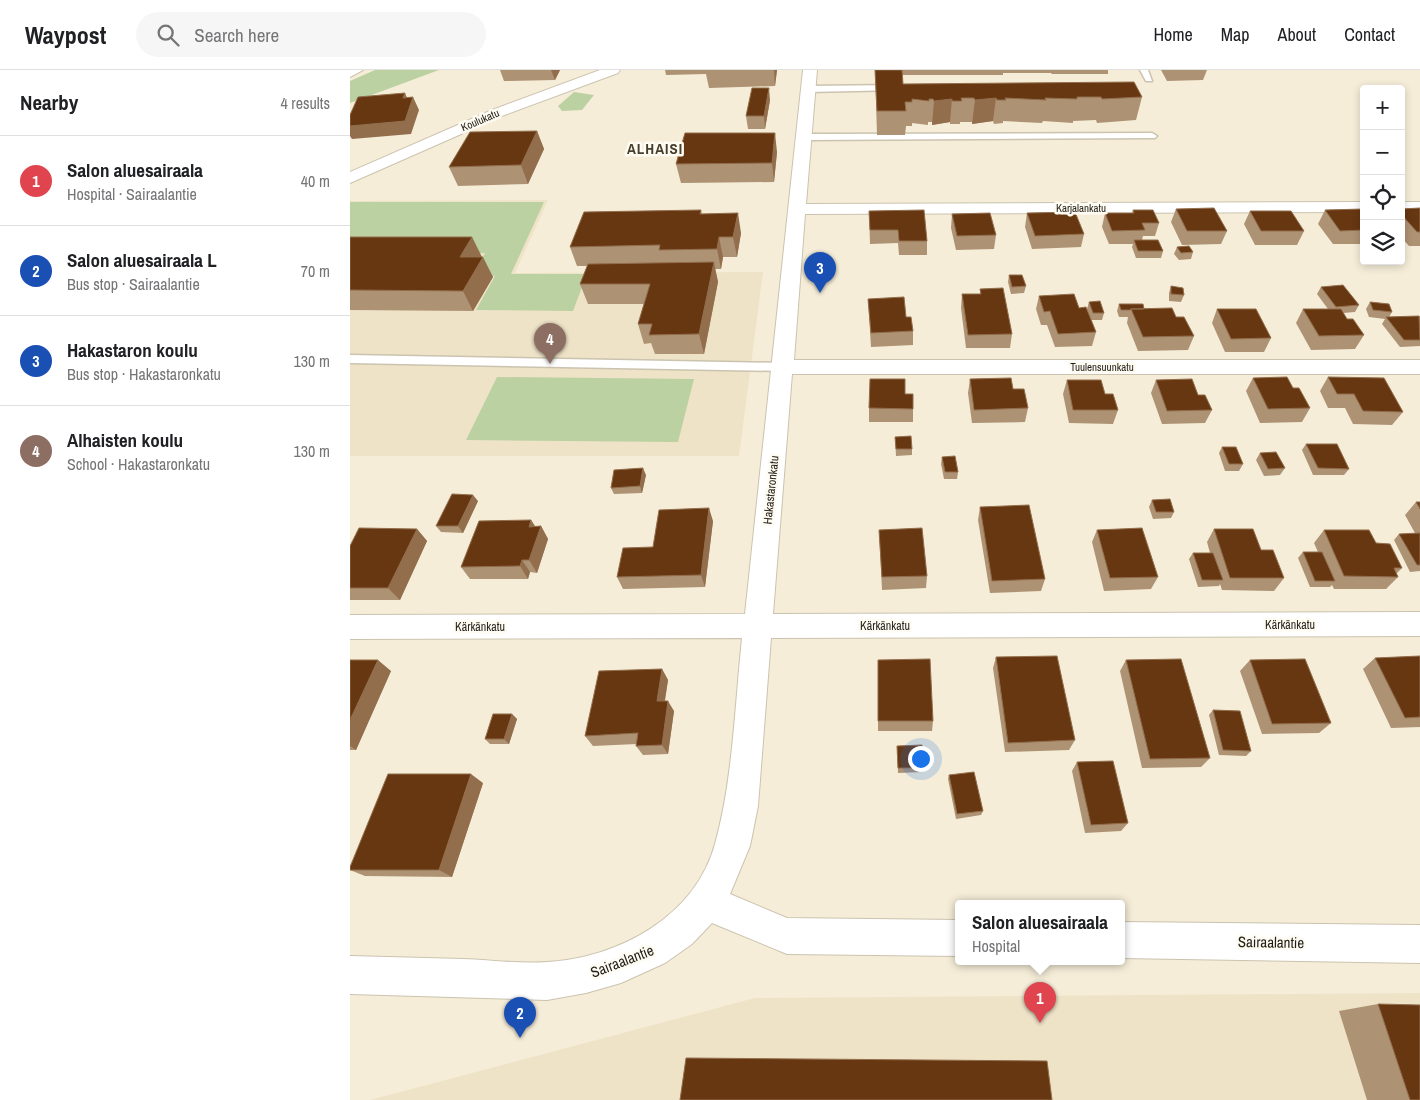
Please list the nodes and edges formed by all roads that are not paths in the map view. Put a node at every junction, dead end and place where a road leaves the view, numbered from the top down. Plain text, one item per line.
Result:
1 (356, 70) edge
2 (613, 70) edge
3 (1144, 70) edge
4 (350, 73) edge
5 (810, 79) edge
6 (1149, 79) dead end
7 (906, 88) edge
8 (1152, 136) dead end
9 (805, 138) junction
10 (350, 178) edge
11 (1360, 207) edge
12 (1405, 207) edge
13 (1420, 207) edge
14 (799, 209) junction
15 (350, 359) edge
16 (783, 367) junction
17 (1420, 367) edge
18 (1420, 624) edge
19 (350, 627) edge
20 (757, 627) junction
21 (706, 902) junction
22 (955, 938) edge
23 (1125, 940) edge
24 (1420, 944) edge
25 (350, 975) edge

1 - 4 street
2 - 10 street, Koulukatu
3 - 6 lane
5 - 7 lane
5 - 9 street, Hakastaronkatu
8 - 9 lane
9 - 14 street, Hakastaronkatu
11 - 14 street, Karjalankatu
12 - 13 street
14 - 16 street, Hakastaronkatu
15 - 16 lane
16 - 17 street, Tuulensuunkatu
16 - 20 street, Hakastaronkatu
18 - 20 street, Kärkänkatu
19 - 20 street, Kärkänkatu
20 - 21 street, Hakastaronkatu
21 - 22 street
21 - 25 street, Sairaalantie
23 - 24 street, Sairaalantie

